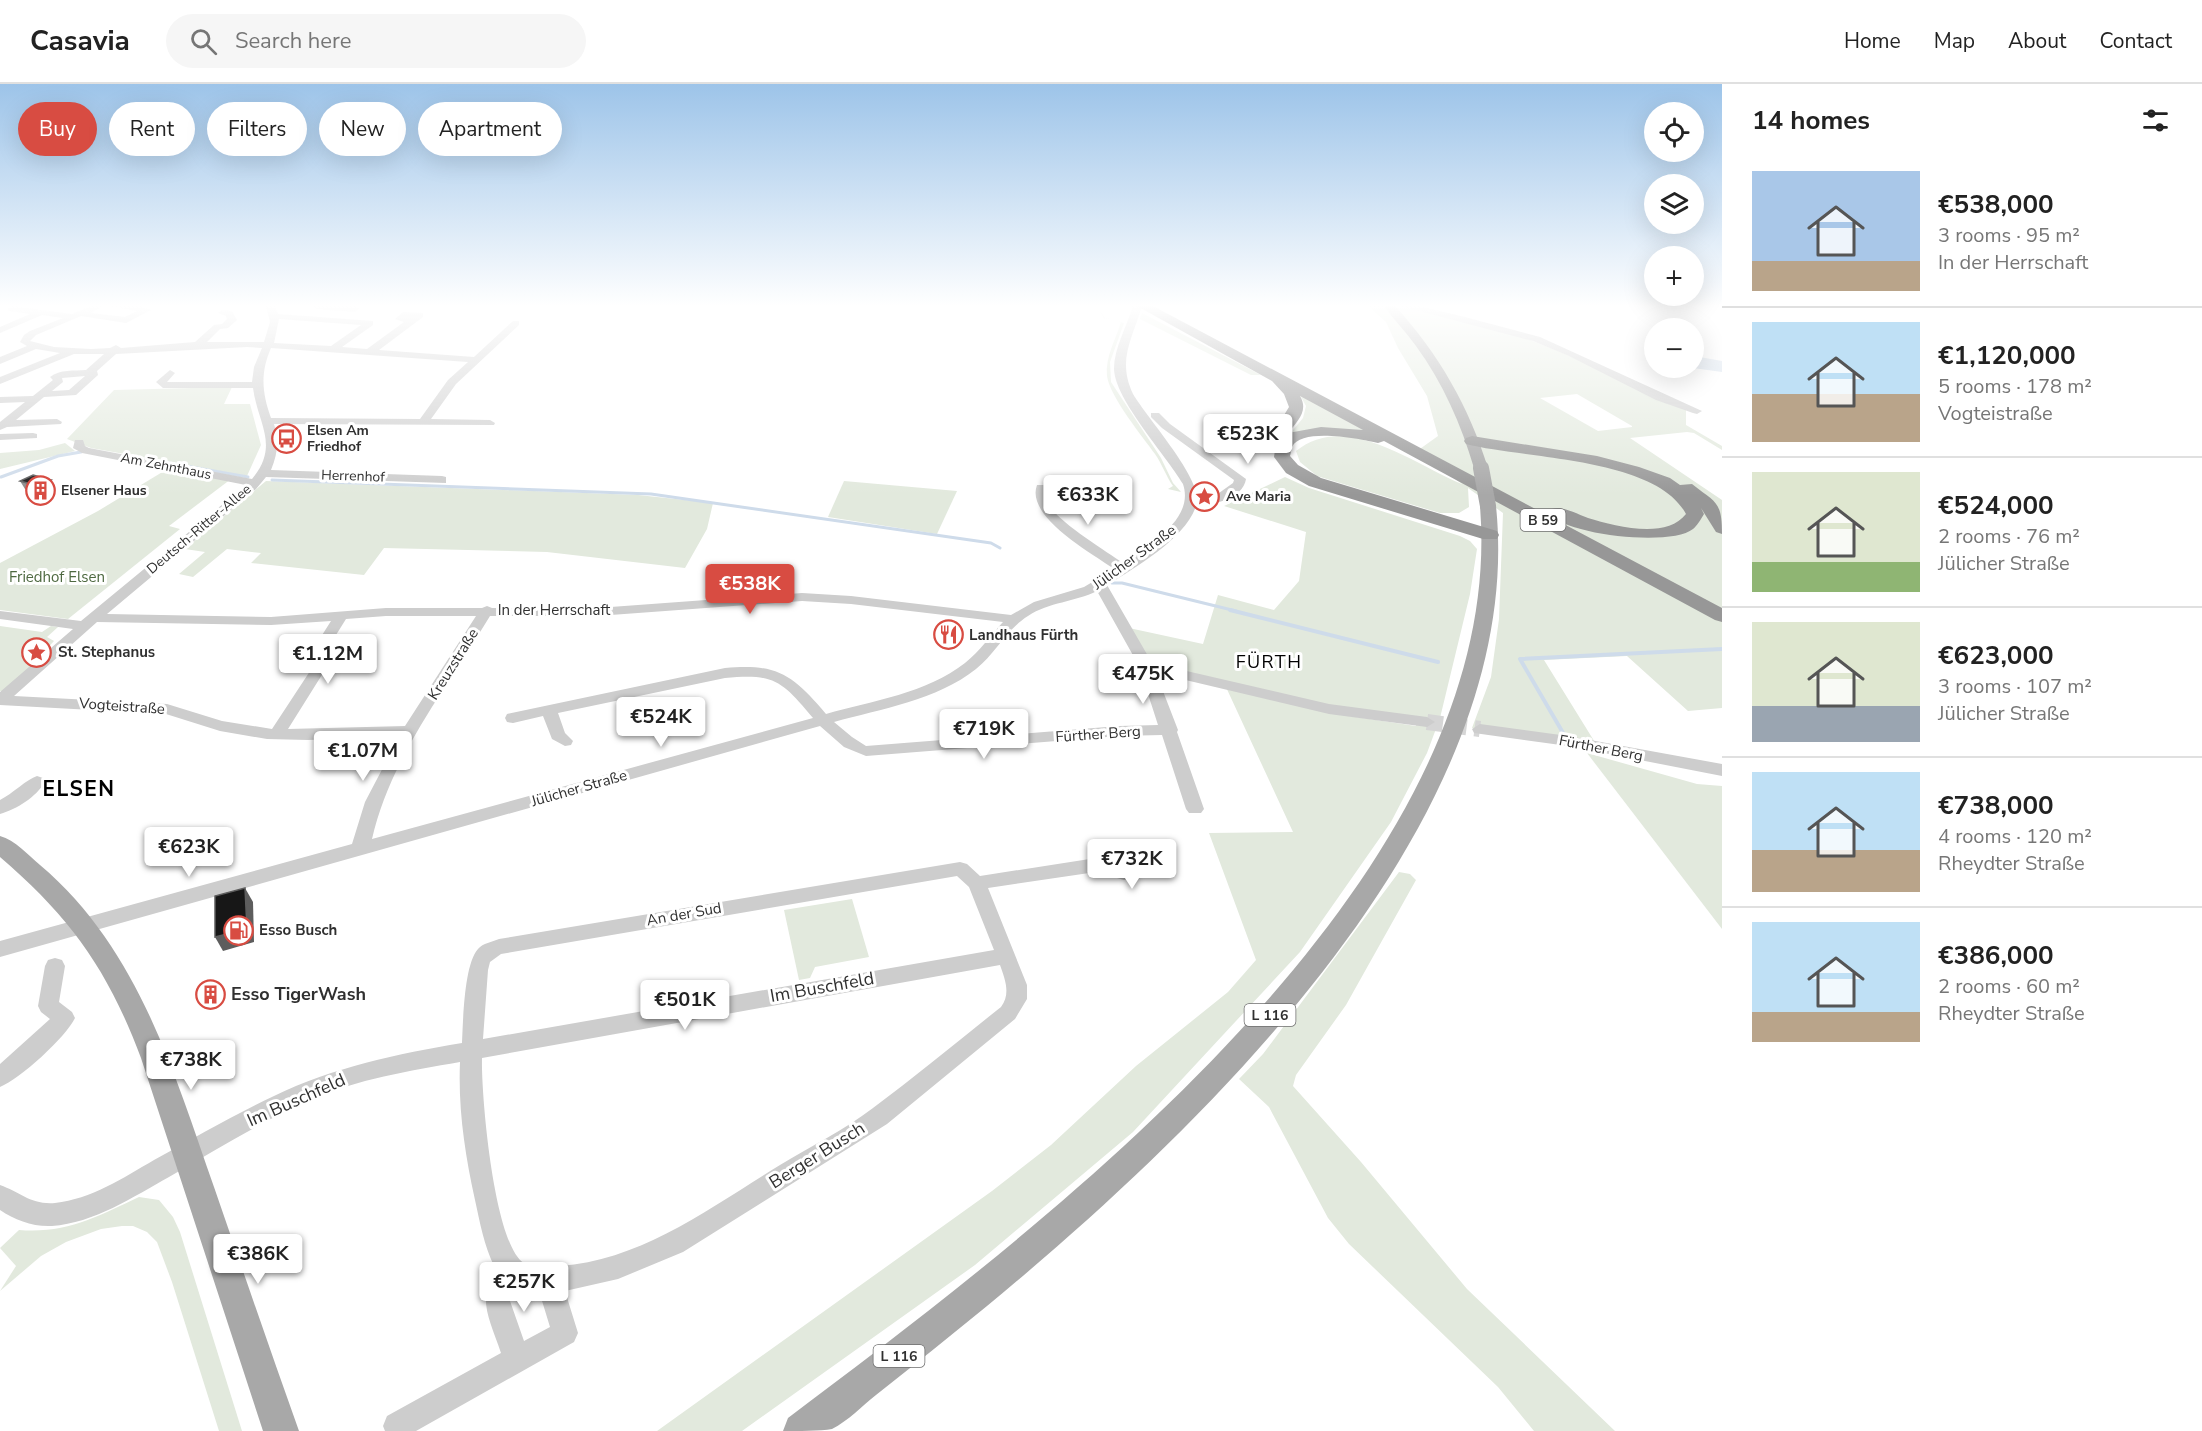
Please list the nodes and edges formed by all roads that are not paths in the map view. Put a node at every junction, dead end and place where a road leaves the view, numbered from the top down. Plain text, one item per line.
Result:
1 (30, 369) edge
2 (94, 369) edge
3 (259, 369) edge
4 (467, 369) edge
5 (1120, 369) edge
6 (1260, 369) edge
7 (1276, 369) edge
8 (1437, 369) edge
9 (1601, 369) edge
10 (89, 373) junction
11 (170, 373) dead end
12 (1271, 374) junction
13 (0, 381) edge
14 (257, 385) junction
15 (39, 397) junction
16 (0, 400) edge
17 (1697, 411) dead end
18 (0, 412) edge
19 (19, 412) junction
20 (1155, 415) dead end
21 (267, 421) junction
22 (424, 421) junction
23 (57, 422) dead end
24 (490, 423) dead end
25 (1, 431) edge
26 (33, 436) dead end
27 (1472, 439) junction
28 (79, 445) dead end
29 (1514, 447) junction
30 (1417, 451) junction
31 (1480, 464) junction
32 (259, 478) junction
33 (442, 480) dead end
34 (1495, 484) junction
35 (1041, 488) dead end
36 (1190, 502) junction
37 (1488, 506) junction
38 (1433, 519) junction
39 (1722, 528) edge
40 (1491, 538) junction
41 (1122, 568) junction
42 (1100, 584) junction
43 (1722, 605) edge
44 (487, 610) junction
45 (0, 615) edge
46 (342, 615) junction
47 (1722, 616) edge
48 (1013, 620) junction
49 (88, 622) junction
50 (1146, 666) junction
51 (0, 700) edge
52 (549, 710) junction
53 (513, 718) dead end
54 (823, 720) junction
55 (1427, 722) tunnel mouth
56 (1480, 729) tunnel mouth
57 (1170, 730) junction
58 (409, 732) junction
59 (277, 734) junction
60 (565, 741) dead end
61 (1722, 770) edge
62 (37, 782) dead end
63 (0, 808) edge
64 (1195, 809) dead end
65 (0, 844) edge
66 (360, 849) junction
67 (1155, 864) dead end
68 (977, 883) junction
69 (85, 926) junction
70 (0, 949) edge
71 (1006, 956) junction
72 (55, 966) dead end
73 (472, 1050) junction
74 (9, 1062) edge
75 (0, 1077) edge
76 (187, 1155) junction
77 (0, 1196) edge
78 (508, 1265) junction
79 (548, 1279) junction
80 (517, 1360) junction
81 (397, 1426) dead end
82 (281, 1431) edge
83 (801, 1431) edge

1 - 13 street
2 - 10 street
3 - 14 street, Deutsch-Ritter-Allee
4 - 22 street
5 - 36 street
6 - 12 highway, B 59
7 - 34 highway, B 59
8 - 27 main road, L 116
9 - 17 street
10 - 15 street
10 - 15 street
11 - 14 street
12 - 30 highway, B 59
12 - 40 highway
14 - 21 street, Deutsch-Ritter-Allee
15 - 16 street
15 - 19 street
18 - 19 street
19 - 25 street
20 - 36 street
21 - 22 street
21 - 32 street, Deutsch-Ritter-Allee
22 - 24 street
23 - 25 street
25 - 26 street
27 - 29 highway
27 - 31 main road, L 116
27 - 39 highway
28 - 32 street, Am Zehnthaus
29 - 31 highway
29 - 34 highway
30 - 38 highway
30 - 47 highway, B 59
31 - 37 main road, L 116, bridge
32 - 33 street, Herrenhof
32 - 49 street, Deutsch-Ritter-Allee
34 - 43 highway, B 59
35 - 41 street
36 - 41 street, Jülicher Straße
37 - 38 highway
37 - 40 main road, L 116
38 - 40 highway
40 - 83 main road, L 116
41 - 42 street, Jülicher Straße
42 - 48 street, Jülicher Straße
42 - 50 street
44 - 46 street, In der Herrschaft
44 - 48 street, In der Herrschaft
44 - 58 street, Kreuzstraße
45 - 49 street
46 - 49 street, In der Herrschaft
46 - 59 street
48 - 54 street, Jülicher Straße
49 - 51 street, Deutsch-Ritter-Allee
50 - 55 street
50 - 57 street
51 - 59 street, Vogteistraße
52 - 53 street, Fürther Berg
52 - 54 street, Fürther Berg
52 - 60 street
54 - 57 street, Fürther Berg
54 - 66 street, Jülicher Straße
56 - 61 street, Fürther Berg
57 - 64 street
58 - 59 street, Vogteistraße
58 - 66 street, Kreuzstraße
62 - 63 street
65 - 69 main road
66 - 69 street, Jülicher Straße
67 - 68 street
68 - 71 street
68 - 73 street, An der Sud
69 - 70 street, Jülicher Straße
69 - 76 main road
71 - 73 street, Im Buschfeld
71 - 79 street, Berger Busch
72 - 74 street
73 - 76 street, Im Buschfeld
73 - 78 street
74 - 75 street
76 - 77 street, Im Buschfeld
76 - 82 main road
78 - 79 street, Berger Busch
78 - 80 street
79 - 80 street
80 - 81 street

